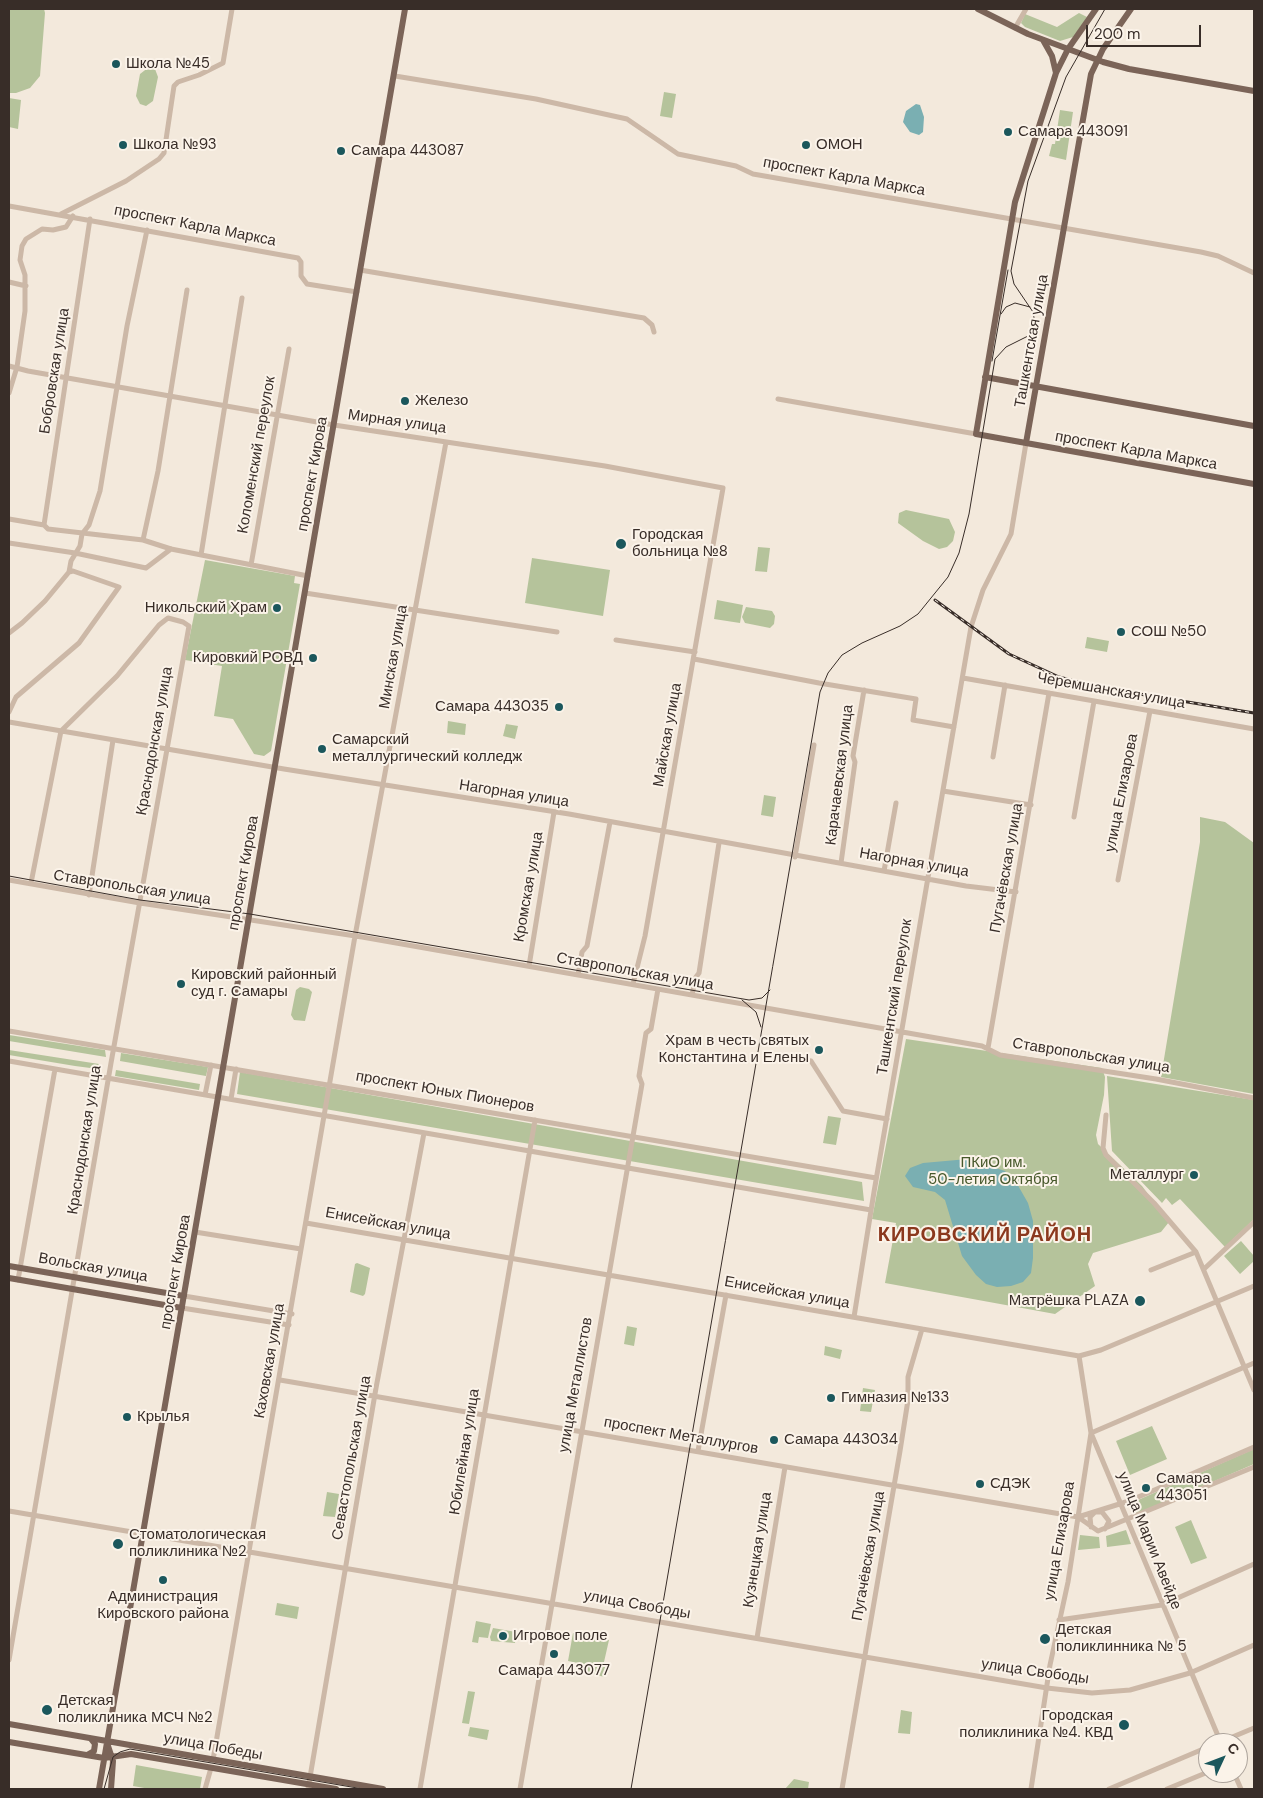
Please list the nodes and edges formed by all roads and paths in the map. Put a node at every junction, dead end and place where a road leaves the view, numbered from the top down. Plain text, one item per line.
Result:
1 (232, 9) edge
2 (405, 9) edge
3 (978, 9) edge
4 (1026, 9) edge
5 (1096, 9) edge
6 (1131, 9) edge
7 (1015, 28) junction
8 (1043, 40) junction
9 (1068, 49) junction
10 (1098, 60) junction
11 (1056, 73) junction
12 (395, 76) junction
13 (1254, 91) edge
14 (9, 206) edge
15 (61, 214) junction
16 (73, 216) junction
17 (90, 219) junction
18 (1012, 220) junction
19 (1065, 228) junction
20 (147, 230) junction
21 (360, 270) junction
22 (1254, 273) edge
23 (9, 282) edge
24 (26, 286) junction
25 (187, 290) dead end
26 (357, 292) junction
27 (242, 298) dead end
28 (654, 332) dead end
29 (289, 348) dead end
30 (9, 366) edge
31 (17, 367) junction
32 (66, 377) junction
33 (985, 377) junction
34 (119, 386) junction
35 (1036, 386) junction
36 (9, 393) edge
37 (170, 396) junction
38 (778, 399) dead end
39 (225, 404) junction
40 (278, 414) junction
41 (334, 425) junction
42 (1254, 426) edge
43 (976, 434) junction
44 (446, 442) junction
45 (1026, 444) junction
46 (1254, 484) edge
47 (723, 488) joint
48 (9, 519) edge
49 (44, 525) junction
50 (85, 532) junction
51 (143, 540) junction
52 (9, 543) edge
53 (171, 549) junction
54 (75, 553) junction
55 (201, 555) junction
56 (251, 565) junction
57 (69, 572) junction
58 (308, 576) junction
59 (305, 593) junction
60 (415, 610) junction
61 (557, 632) dead end
62 (9, 633) edge
63 (616, 640) dead end
64 (695, 652) junction
65 (694, 659) junction
66 (963, 680) junction
67 (1005, 685) junction
68 (864, 690) junction
69 (1049, 693) junction
70 (1094, 701) junction
71 (1150, 711) junction
72 (9, 712) edge
73 (9, 722) edge
74 (954, 727) junction
75 (1254, 729) edge
76 (60, 730) junction
77 (113, 740) junction
78 (814, 745) dead end
79 (166, 749) junction
80 (993, 757) dead end
81 (275, 768) junction
82 (383, 785) junction
83 (943, 791) junction
84 (896, 803) dead end
85 (1031, 805) junction
86 (554, 812) junction
87 (1074, 817) dead end
88 (610, 822) junction
89 (664, 832) junction
90 (720, 843) junction
91 (795, 857) junction
92 (841, 864) junction
93 (884, 871) junction
94 (928, 879) junction
95 (9, 880) edge
96 (1118, 880) dead end
97 (31, 884) junction
98 (1016, 892) junction
99 (89, 895) junction
100 (140, 903) junction
101 (249, 920) junction
102 (355, 936) junction
103 (528, 966) junction
104 (578, 975) junction
105 (633, 984) junction
106 (658, 989) junction
107 (692, 995) junction
108 (9, 1031) edge
109 (903, 1032) junction
110 (988, 1048) junction
111 (114, 1049) junction
112 (765, 1054) dead end
113 (9, 1061) edge
114 (211, 1065) junction
115 (224, 1067) junction
116 (54, 1069) junction
117 (236, 1069) junction
118 (108, 1078) junction
119 (330, 1085) junction
120 (205, 1095) junction
121 (219, 1097) junction
122 (1254, 1098) edge
123 (231, 1099) junction
124 (1106, 1115) dead end
125 (325, 1116) junction
126 (887, 1118) junction
127 (535, 1120) junction
128 (424, 1133) junction
129 (632, 1136) junction
130 (529, 1151) junction
131 (626, 1168) junction
132 (876, 1178) junction
133 (871, 1210) junction
134 (1254, 1222) edge
135 (306, 1223) junction
136 (195, 1232) junction
137 (403, 1240) junction
138 (301, 1249) junction
139 (1196, 1252) junction
140 (510, 1258) junction
141 (9, 1266) edge
142 (21, 1268) junction
143 (1204, 1268) junction
144 (1151, 1270) dead end
145 (608, 1275) junction
146 (75, 1277) junction
147 (9, 1278) edge
148 (18, 1280) junction
149 (1254, 1286) edge
150 (73, 1289) junction
151 (726, 1295) junction
152 (184, 1296) junction
153 (1217, 1302) junction
154 (182, 1308) junction
155 (292, 1314) junction
156 (854, 1317) junction
157 (290, 1325) junction
158 (922, 1329) junction
159 (1079, 1356) junction
160 (1254, 1363) edge
161 (1245, 1367) junction
162 (280, 1380) junction
163 (1254, 1390) edge
164 (375, 1396) junction
165 (483, 1415) junction
166 (581, 1432) junction
167 (1091, 1433) junction
168 (1254, 1447) edge
169 (698, 1452) junction
170 (785, 1466) junction
171 (1254, 1467) edge
172 (894, 1485) junction
173 (1121, 1503) junction
174 (9, 1511) edge
175 (1098, 1511) junction
176 (34, 1515) junction
177 (1078, 1517) junction
178 (1128, 1521) junction
179 (1094, 1530) junction
180 (1103, 1530) junction
181 (144, 1534) junction
182 (250, 1552) junction
183 (1254, 1564) edge
184 (346, 1568) junction
185 (456, 1587) junction
186 (552, 1603) junction
187 (1162, 1605) junction
188 (9, 1616) edge
189 (16, 1618) junction
190 (1059, 1620) junction
191 (757, 1638) junction
192 (1254, 1644) edge
193 (864, 1658) junction
194 (9, 1660) edge
195 (1190, 1673) junction
196 (1047, 1688) junction
197 (9, 1724) edge
198 (1216, 1733) edge
199 (90, 1739) junction
200 (9, 1742) edge
201 (107, 1742) junction
202 (1198, 1751) edge
203 (87, 1755) junction
204 (113, 1756) junction
205 (104, 1758) junction
206 (213, 1760) junction
207 (211, 1768) junction
208 (310, 1773) junction
209 (1198, 1776) edge
210 (308, 1787) edge
211 (99, 1789) edge
212 (111, 1789) edge
213 (205, 1789) edge
214 (336, 1789) edge
215 (384, 1789) edge
216 (420, 1789) edge
217 (520, 1789) edge
218 (842, 1789) edge
219 (1031, 1789) edge
220 (1109, 1789) edge
221 (1167, 1789) edge

1 - 15 street
2 - 12 main road, проспект Кирова
3 - 7 main road
4 - 7 street
5 - 9 main road
6 - 10 main road, Ташкентская улица
7 - 8 main road
8 - 9 main road
8 - 11 main road
9 - 10 main road
9 - 11 main road
10 - 13 main road
10 - 19 main road, Ташкентская улица
11 - 18 main road
12 - 18 street, проспект Карла Маркса
12 - 21 main road, проспект Кирова
14 - 15 street, проспект Карла Маркса
15 - 16 street, проспект Карла Маркса
16 - 17 street, проспект Карла Маркса
16 - 24 street
17 - 20 street, проспект Карла Маркса
17 - 32 street, Бобровская улица
18 - 19 street, проспект Карла Маркса
18 - 33 main road
19 - 22 street, проспект Карла Маркса
19 - 35 main road, Ташкентская улица
20 - 26 street, проспект Карла Маркса
20 - 34 street
21 - 26 main road, проспект Кирова
21 - 28 street
23 - 24 street
24 - 31 street
25 - 37 street
26 - 41 main road, проспект Кирова
27 - 39 street
29 - 40 street, Коломенский переулок
30 - 31 street, Мирная улица
31 - 32 street, Мирная улица
31 - 36 street
32 - 34 street, Мирная улица
32 - 49 street, Бобровская улица
33 - 35 main road
33 - 43 main road
34 - 37 street, Мирная улица
34 - 50 street
35 - 42 main road
35 - 45 main road, Ташкентская улица
37 - 39 street, Мирная улица
37 - 51 street
38 - 43 street, проспект Карла Маркса
39 - 40 street, Мирная улица
39 - 55 street
40 - 41 street, Мирная улица
40 - 56 street, Коломенский переулок
41 - 44 street, Мирная улица
41 - 58 main road, проспект Кирова
43 - 45 main road, проспект Карла Маркса
44 - 47 street, Мирная улица
44 - 60 street, Минская улица
45 - 46 main road, проспект Карла Маркса
45 - 66 street, Ташкентская улица
47 - 64 street, Майская улица
48 - 49 street
49 - 50 street
50 - 51 street
50 - 54 street
51 - 53 street
52 - 54 street
53 - 54 street
53 - 55 street
54 - 57 street
55 - 56 street
56 - 58 street
57 - 62 street
57 - 72 street
58 - 59 main road, проспект Кирова
59 - 60 street
59 - 81 main road, проспект Кирова
60 - 61 street
60 - 82 street, Минская улица
63 - 64 street
64 - 65 street, Майская улица
65 - 68 street
65 - 89 street, Майская улица
66 - 67 street, Черемшанская улица
66 - 74 street, Ташкентский переулок
67 - 69 street, Черемшанская улица
67 - 80 street
68 - 74 street
68 - 92 street, Карачаевская улица
69 - 70 street, Черемшанская улица
69 - 85 street, Пугачёвская улица
70 - 71 street, Черемшанская улица
70 - 87 street
71 - 75 street, Черемшанская улица
71 - 96 street, улица Елизарова
73 - 76 street, Нагорная улица
74 - 83 street, Ташкентский переулок
76 - 77 street, Нагорная улица
76 - 79 street, Краснодонская улица
76 - 97 street
77 - 79 street, Нагорная улица
77 - 99 street
78 - 91 street
79 - 81 street, Нагорная улица
79 - 100 street, Краснодонская улица
81 - 82 street, Нагорная улица
81 - 101 main road, проспект Кирова
82 - 86 street, Нагорная улица
82 - 102 street, Минская улица
83 - 85 street
83 - 94 street, Ташкентский переулок
84 - 93 street
85 - 98 street, Пугачёвская улица
86 - 88 street, Нагорная улица
86 - 103 street, Кромская улица
88 - 89 street, Нагорная улица
88 - 104 street
89 - 90 street, Нагорная улица
89 - 105 street, Майская улица
90 - 91 street, Нагорная улица
90 - 107 street
91 - 92 street, Нагорная улица
92 - 93 street, Нагорная улица
93 - 94 street, Нагорная улица
94 - 98 street, Нагорная улица
94 - 109 street, Ташкентский переулок
95 - 97 street, Ставропольская улица
97 - 99 street, Ставропольская улица
98 - 110 street, Пугачёвская улица
99 - 100 street, Ставропольская улица
100 - 101 street, Ставропольская улица
100 - 111 street, Краснодонская улица
101 - 102 street, Ставропольская улица
101 - 115 main road, проспект Кирова
102 - 103 street, Ставропольская улица
102 - 119 street, Каховская улица
103 - 104 street, Ставропольская улица
104 - 105 street, Ставропольская улица
105 - 106 street, Ставропольская улица
106 - 107 street, Ставропольская улица
106 - 129 street, улица Металлистов
107 - 109 street, Ставропольская улица
108 - 111 street, проспект Юных Пионеров
109 - 110 street, Ставропольская улица
109 - 126 street, Ташкентский переулок
110 - 122 street, Ставропольская улица
111 - 114 street, проспект Юных Пионеров
111 - 118 street, Краснодонская улица
112 - 126 street
113 - 116 street
114 - 115 street, проспект Юных Пионеров
114 - 120 street
115 - 117 street, проспект Юных Пионеров
115 - 121 main road, проспект Кирова
116 - 118 street
116 - 142 street
117 - 119 street, проспект Юных Пионеров
117 - 123 street
118 - 120 street
118 - 146 street, Краснодонская улица
119 - 125 street, Каховская улица
119 - 127 street, проспект Юных Пионеров
120 - 121 street
121 - 123 street
121 - 136 main road, проспект Кирова
123 - 125 street
124 - 139 street
125 - 128 street
125 - 135 street, Каховская улица
126 - 132 street, Ташкентский переулок
127 - 129 street, проспект Юных Пионеров
127 - 130 street, Юбилейная улица
128 - 130 street
128 - 137 street, Севастопольская улица
129 - 131 street, улица Металлистов
129 - 132 street, проспект Юных Пионеров
130 - 131 street
130 - 140 street, Юбилейная улица
131 - 133 street
131 - 145 street, улица Металлистов
132 - 133 street, Ташкентский переулок
133 - 156 street, Ташкентский переулок
134 - 143 street
135 - 137 street, Енисейская улица
135 - 138 street, Каховская улица
136 - 138 street
136 - 152 main road, проспект Кирова
137 - 140 street, Енисейская улица
137 - 164 street, Севастопольская улица
138 - 155 street, Каховская улица
139 - 143 street
139 - 144 street
140 - 145 street, Енисейская улица
140 - 165 street, Юбилейная улица
141 - 142 main road, Вольская улица
142 - 146 main road, Вольская улица
142 - 148 street
143 - 153 street
145 - 151 street, Енисейская улица
145 - 166 street, улица Металлистов
146 - 150 street, Краснодонская улица
146 - 152 main road, Вольская улица
147 - 148 main road, Вольская улица
148 - 150 main road, Вольская улица
149 - 153 street, Енисейская улица
150 - 154 main road, Вольская улица
150 - 176 street, Краснодонская улица
151 - 156 street, Енисейская улица
151 - 169 street
152 - 154 main road, проспект Кирова
152 - 155 street, Вольская улица
153 - 159 street, Енисейская улица
153 - 161 street
154 - 157 street, Вольская улица
154 - 181 main road, проспект Кирова
155 - 157 street, Каховская улица
156 - 158 street, Енисейская улица
157 - 162 street, Каховская улица
158 - 159 street, Енисейская улица
158 - 172 street, Пугачёвская улица
159 - 167 street, улица Елизарова
160 - 161 street
161 - 163 street
161 - 167 street
162 - 164 street, проспект Металлургов
162 - 182 street, Каховская улица
164 - 165 street, проспект Металлургов
164 - 184 street, Севастопольская улица
165 - 166 street, проспект Металлургов
165 - 185 street, Юбилейная улица
166 - 169 street, проспект Металлургов
166 - 186 street, улица Металлистов
167 - 173 street, улица Марии Авейде
167 - 177 street, улица Елизарова
168 - 173 street
169 - 170 street, проспект Металлургов
170 - 172 street, проспект Металлургов
170 - 191 street, Кузнецкая улица
171 - 178 street
172 - 177 street, проспект Металлургов
172 - 193 street, Пугачёвская улица
173 - 175 street
173 - 178 street, улица Марии Авейде
174 - 176 street, улица Свободы
175 - 177 street
175 - 179 street
175 - 180 street
176 - 181 street, улица Свободы
176 - 189 street, Краснодонская улица
177 - 179 street, проспект Металлургов
177 - 190 street, улица Елизарова
178 - 180 street
178 - 187 street, улица Марии Авейде
179 - 180 street
181 - 182 street, улица Свободы
181 - 201 main road, проспект Кирова
182 - 184 street, улица Свободы
182 - 206 street, Каховская улица
183 - 187 street
184 - 185 street, улица Свободы
184 - 208 street, Севастопольская улица
185 - 186 street, улица Свободы
185 - 216 street, Юбилейная улица
186 - 191 street, улица Свободы
186 - 217 street, улица Металлистов
187 - 190 street
187 - 195 street, улица Марии Авейде
188 - 189 street
189 - 194 street, Краснодонская улица
190 - 196 street, улица Елизарова
191 - 193 street, улица Свободы
192 - 195 street, улица Свободы
193 - 196 street, улица Свободы
193 - 218 street, Пугачёвская улица
195 - 196 street, улица Свободы
195 - 198 street, улица Марии Авейде
196 - 219 street, улица Елизарова
197 - 199 main road, улица Победы
199 - 201 main road, улица Победы
199 - 203 main road
200 - 203 main road, улица Победы
201 - 204 main road
201 - 205 main road, проспект Кирова
201 - 206 main road, улица Победы
202 - 220 street
203 - 205 main road, улица Победы
204 - 205 main road, улица Победы
204 - 207 main road, улица Победы
204 - 212 main road
205 - 211 main road, проспект Кирова
206 - 207 main road, Каховская улица
206 - 208 main road, улица Победы
207 - 210 main road, улица Победы
207 - 213 street, Каховская улица
208 - 210 street, Севастопольская улица
208 - 215 main road, улица Победы
209 - 221 street
210 - 214 main road, улица Победы

